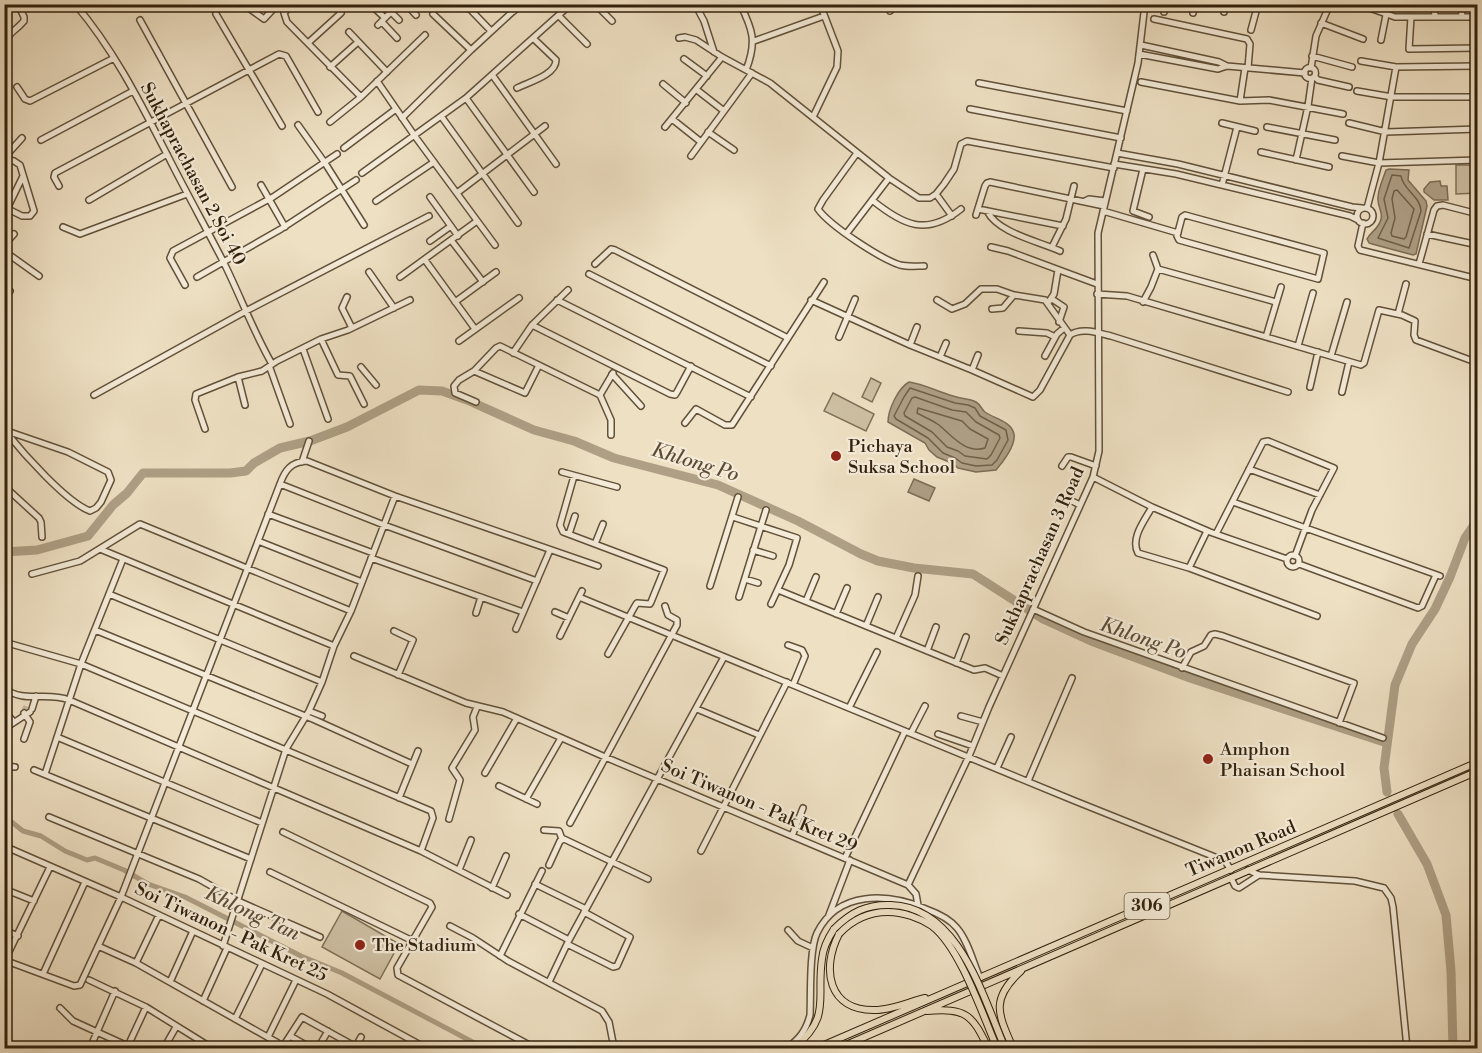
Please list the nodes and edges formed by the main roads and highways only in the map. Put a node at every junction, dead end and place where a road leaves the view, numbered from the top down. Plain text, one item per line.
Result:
1 (1478, 762) edge
2 (1478, 771) edge
3 (1026, 966) junction
4 (936, 995) junction
5 (922, 1011) junction
6 (1002, 1024) junction
7 (977, 1025) junction
8 (794, 1048) edge
9 (817, 1048) edge
10 (840, 1048) edge
11 (988, 1048) edge
12 (997, 1048) edge
13 (1005, 1048) edge
14 (1013, 1048) edge

1 - 4 main road, Tiwanon Road / 306
2 - 3 main road, Tiwanon Road / 306
3 - 5 main road, Tiwanon Road / 306
3 - 6 main road
4 - 9 main road, Tiwanon Road / 306
4 - 12 main road, bridge
5 - 7 main road
5 - 10 main road, Tiwanon Road / 306
6 - 7 main road
6 - 14 main road
7 - 11 main road
8 - 13 main road, bridge

